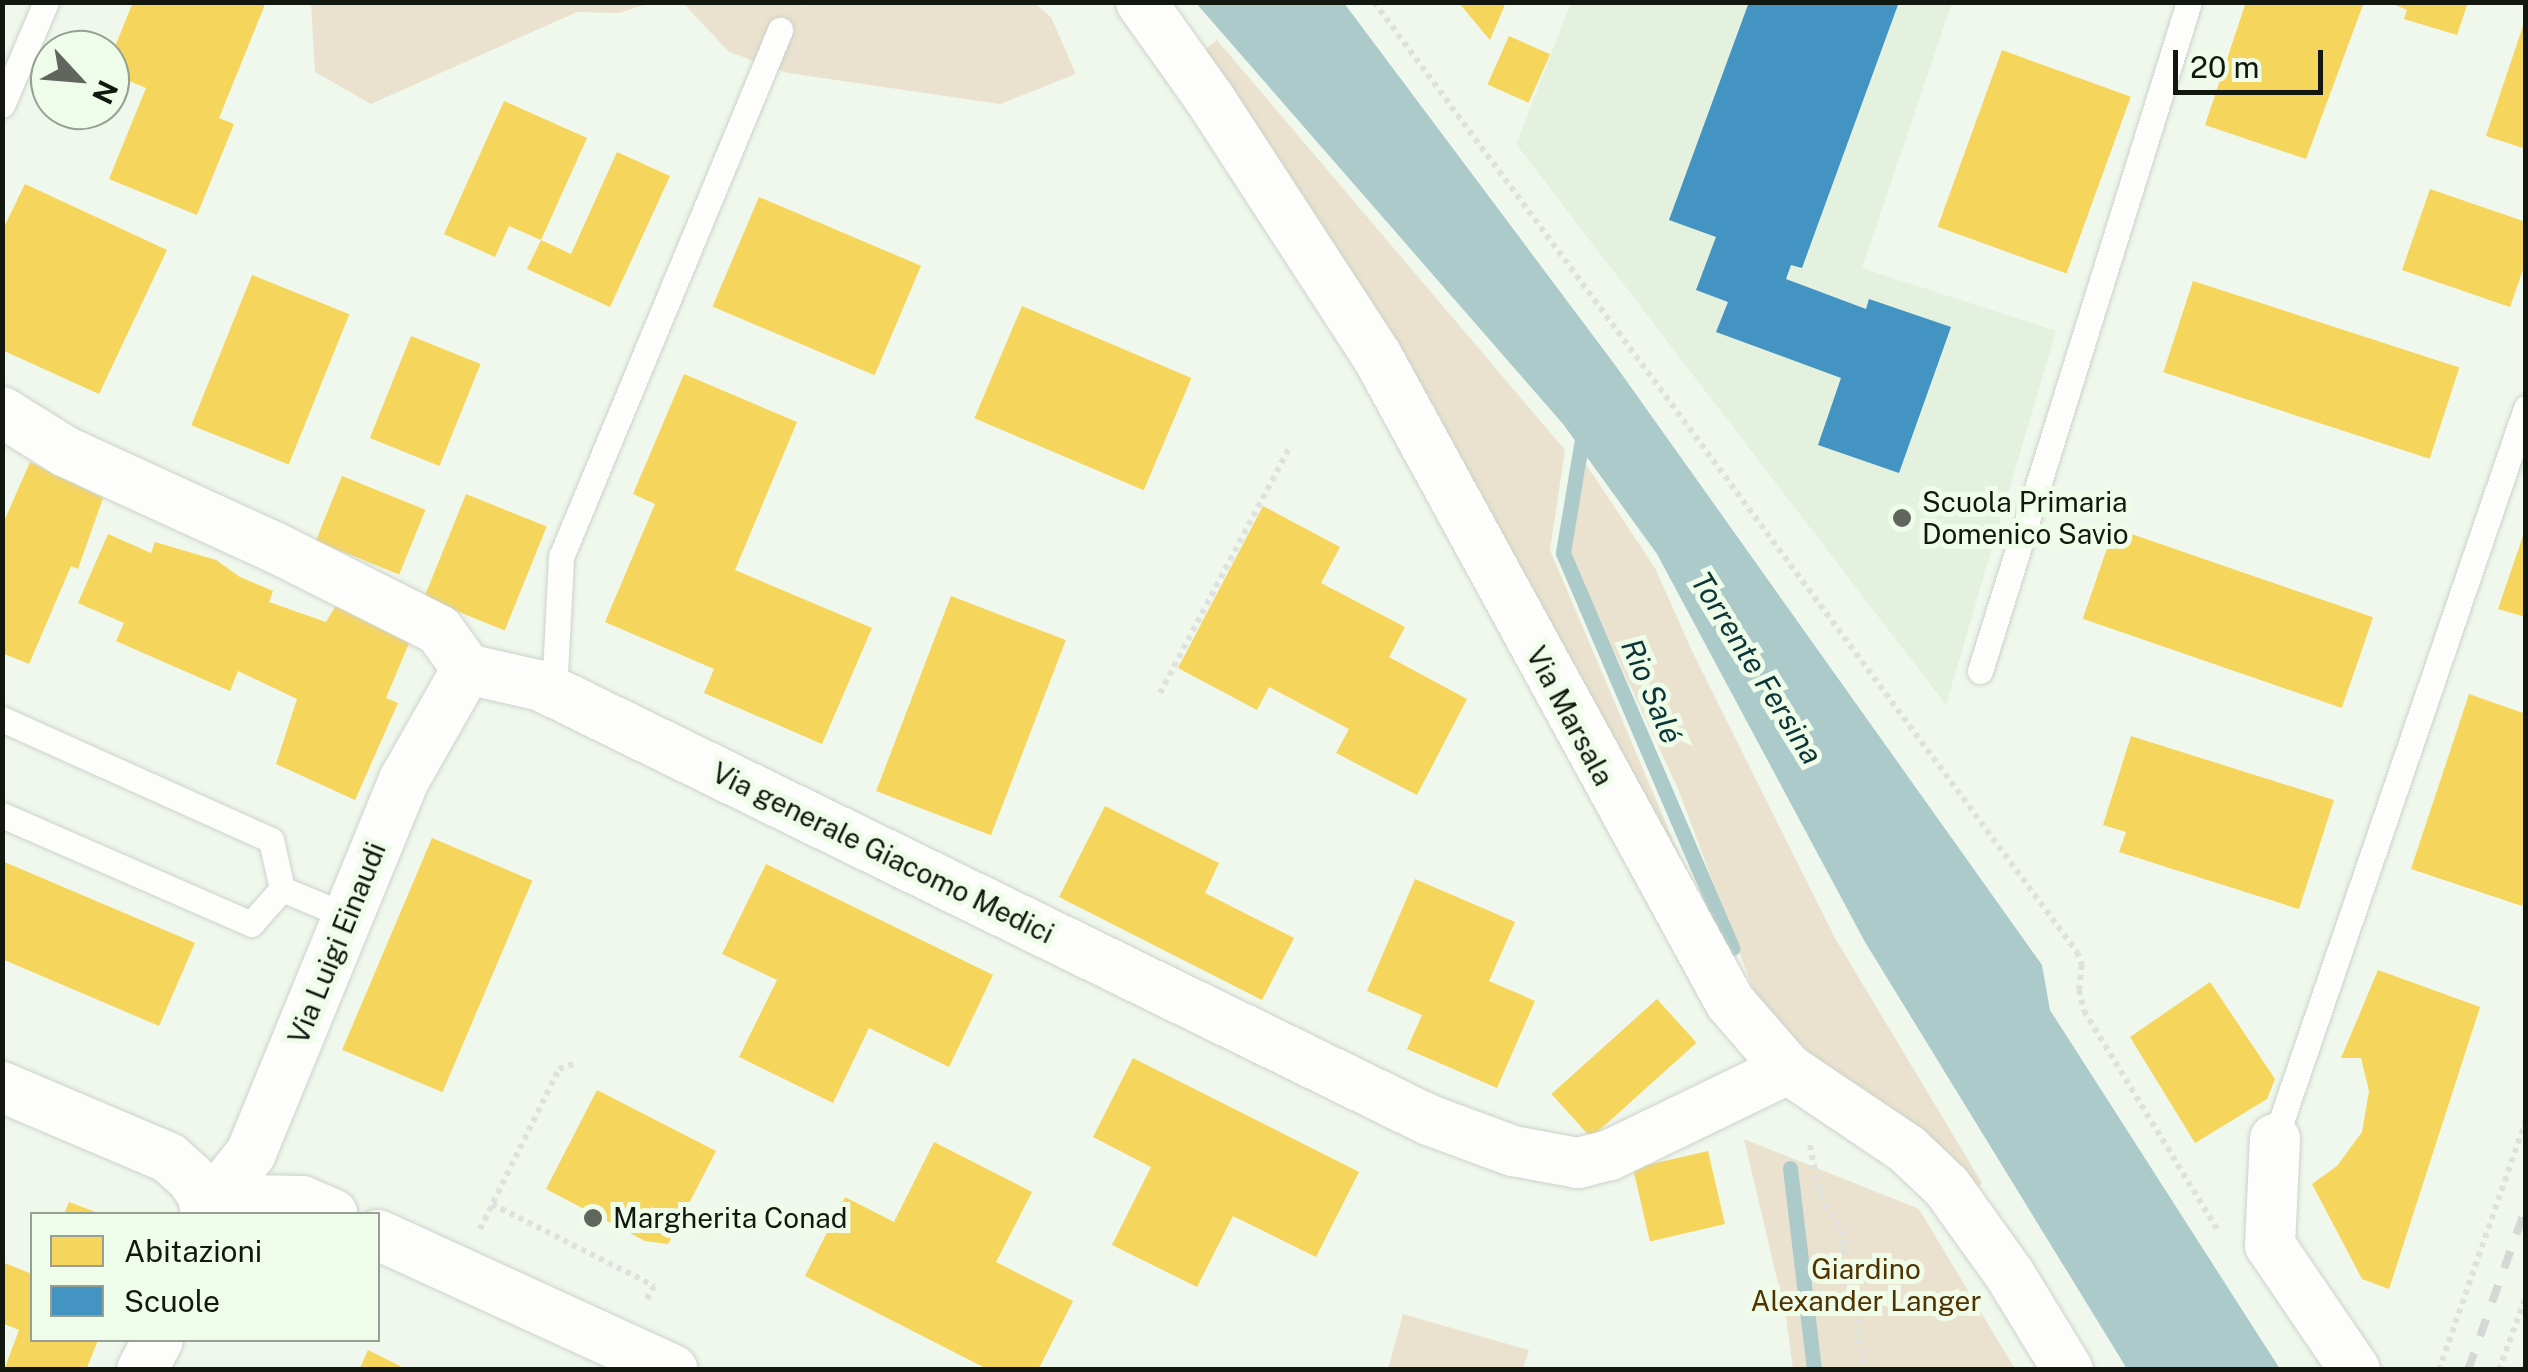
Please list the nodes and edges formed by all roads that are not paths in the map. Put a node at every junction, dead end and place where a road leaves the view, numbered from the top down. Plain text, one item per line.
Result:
1 (46, 2) edge
2 (1141, 2) edge
3 (2188, 2) edge
4 (780, 30) dead end
5 (2, 105) edge
6 (2526, 408) edge
7 (2, 412) edge
8 (466, 670) junction
9 (1980, 671) dead end
10 (554, 692) junction
11 (2, 719) edge
12 (2, 814) edge
13 (282, 889) junction
14 (347, 916) junction
15 (1788, 1068) junction
16 (2, 1087) edge
17 (2275, 1139) joint
18 (207, 1212) edge
19 (327, 1212) edge
20 (380, 1236) edge
21 (157, 1342) edge
22 (142, 1370) edge
23 (673, 1370) edge
24 (2068, 1370) edge
25 (2354, 1370) edge

1 - 5 lane
2 - 15 street, Via Marsala
3 - 9 lane
4 - 10 lane
6 - 17 lane
7 - 8 street
8 - 10 street, Via generale Giacomo Medici
8 - 14 street, Via Luigi Einaudi
10 - 15 street, Via generale Giacomo Medici
11 - 13 lane
12 - 13 lane
13 - 14 lane
14 - 18 street, Via Luigi Einaudi
15 - 24 street, Via Marsala
16 - 18 street
17 - 25 street
18 - 19 street
20 - 23 street
21 - 22 street

